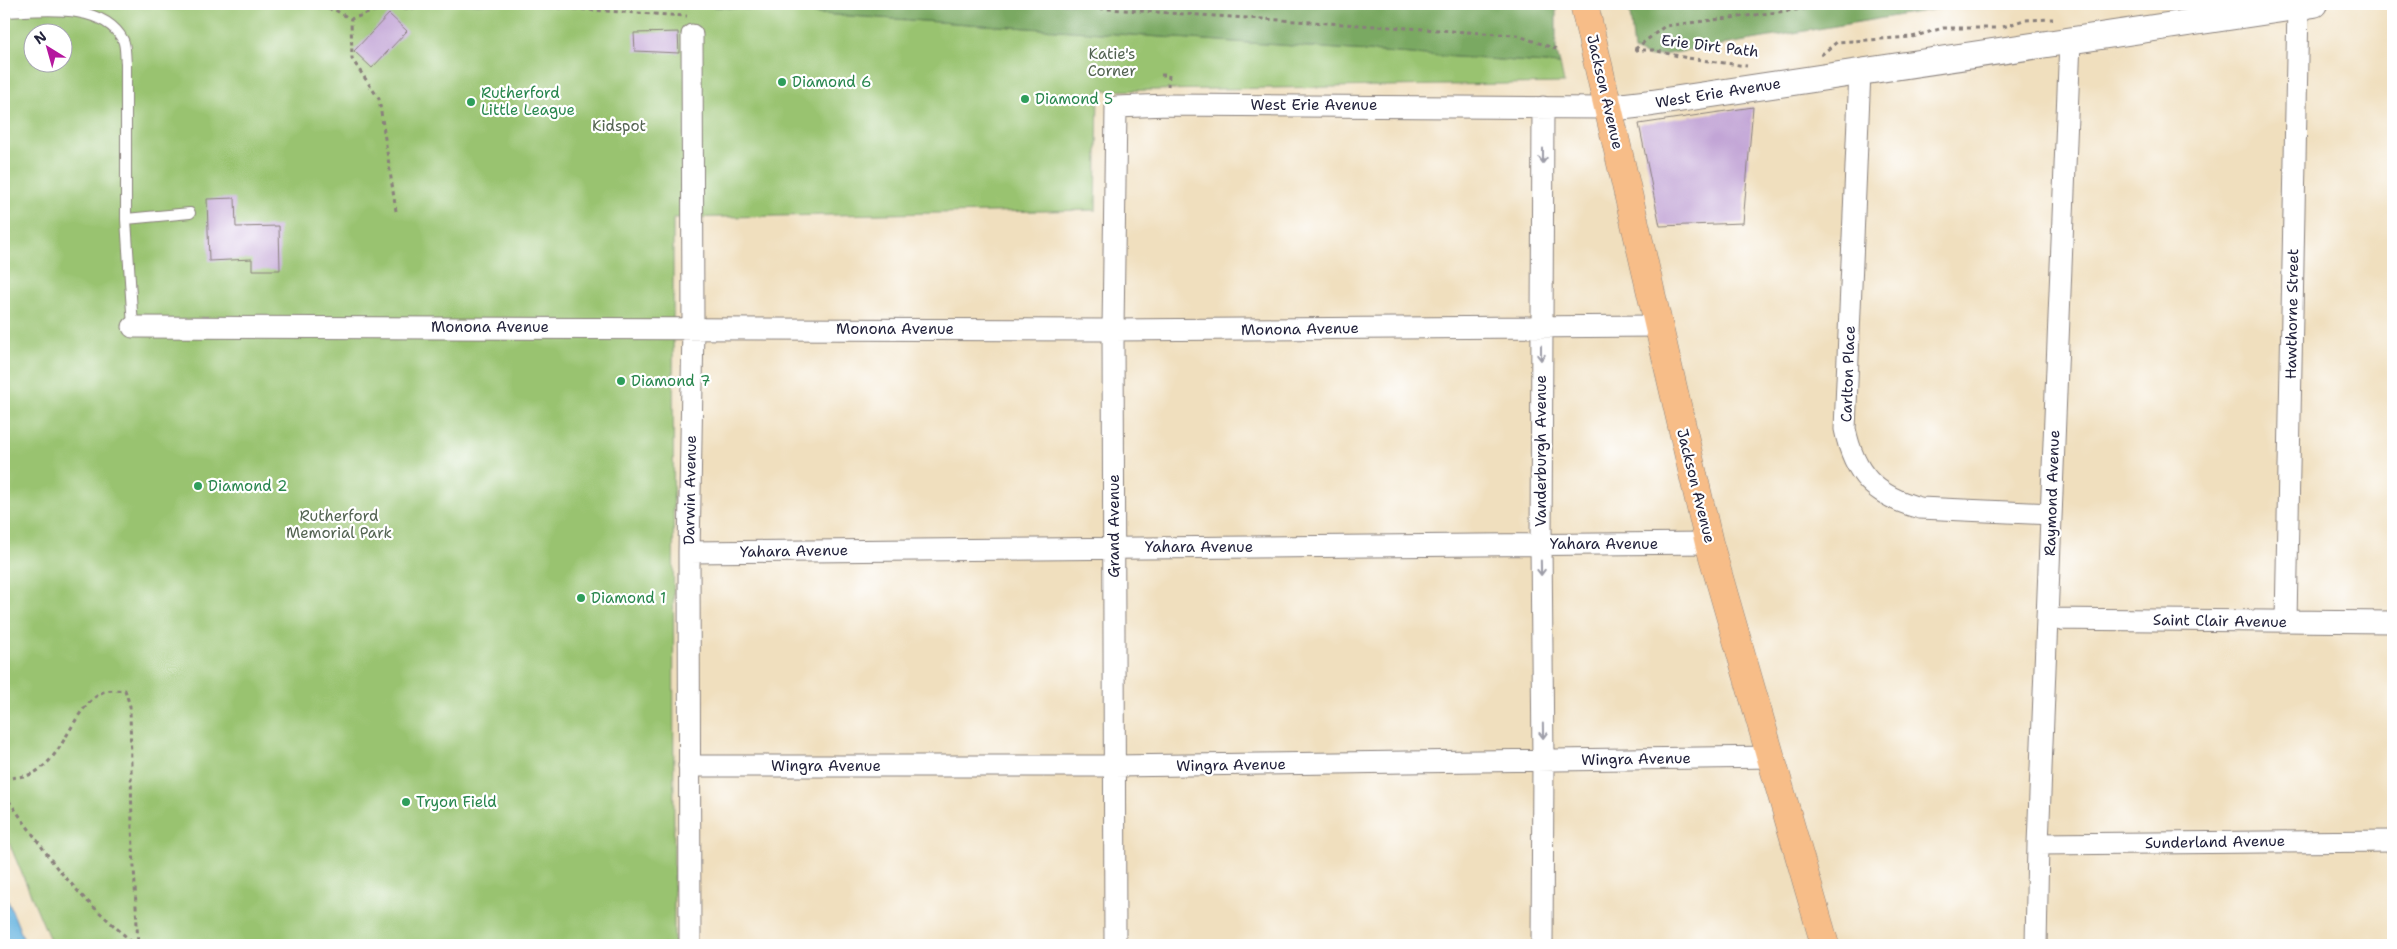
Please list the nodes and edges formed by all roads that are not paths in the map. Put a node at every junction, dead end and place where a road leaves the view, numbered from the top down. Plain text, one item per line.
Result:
1 (2306, 5) edge
2 (4, 12) edge
3 (1586, 13) edge
4 (692, 35) road end
5 (2070, 41) junction
6 (1860, 71) junction
7 (1116, 107) joint
8 (1543, 107) junction
9 (1609, 108) junction
10 (190, 213) dead end
11 (126, 219) junction
12 (1542, 326) junction
13 (1657, 326) junction
14 (133, 327) joint
15 (693, 327) junction
16 (1113, 330) junction
17 (2051, 514) junction
18 (1709, 543) junction
19 (1541, 544) junction
20 (1114, 548) junction
21 (689, 552) junction
22 (2047, 619) junction
23 (2286, 621) junction
24 (2393, 622) edge
25 (1773, 757) junction
26 (1543, 761) junction
27 (689, 766) junction
28 (1115, 766) junction
29 (2393, 840) edge
30 (2038, 844) junction
31 (690, 945) edge
32 (1115, 945) edge
33 (1542, 945) edge
34 (1825, 945) edge
35 (2036, 945) edge

1 - 5 street, West Erie Avenue
1 - 23 street, Hawthorne Street
2 - 11 lane
3 - 9 main road, Jackson Avenue
4 - 15 street, Darwin Avenue
5 - 6 street, West Erie Avenue
5 - 17 street, Raymond Avenue
6 - 9 street, West Erie Avenue
6 - 17 street, Carlton Place
7 - 8 street, West Erie Avenue
7 - 16 street, Grand Avenue
8 - 9 street, West Erie Avenue
8 -> 12 street, Vanderburgh Avenue
9 - 13 main road, Jackson Avenue
10 - 11 lane
11 - 14 lane
12 - 13 street, Monona Avenue
12 - 16 street, Monona Avenue
12 -> 19 street, Vanderburgh Avenue
13 - 18 main road, Jackson Avenue
14 - 15 street, Monona Avenue
15 - 16 street, Monona Avenue
15 - 21 street, Darwin Avenue
16 - 20 street, Grand Avenue
17 - 22 street, Raymond Avenue
18 - 19 street, Yahara Avenue
18 - 25 main road, Jackson Avenue
19 - 20 street, Yahara Avenue
19 -> 26 street, Vanderburgh Avenue
20 - 21 street, Yahara Avenue
20 - 28 street, Grand Avenue
21 - 27 street, Darwin Avenue
22 - 23 street, Saint Clair Avenue
22 - 30 street, Raymond Avenue
23 - 24 street, Saint Clair Avenue
25 - 26 street, Wingra Avenue
25 - 34 main road, Jackson Avenue
26 - 28 street, Wingra Avenue
26 - 33 street, Vanderburgh Avenue
27 - 28 street, Wingra Avenue
27 - 31 street, Darwin Avenue
28 - 32 street, Grand Avenue
29 - 30 street, Sunderland Avenue
30 - 35 street, Raymond Avenue

